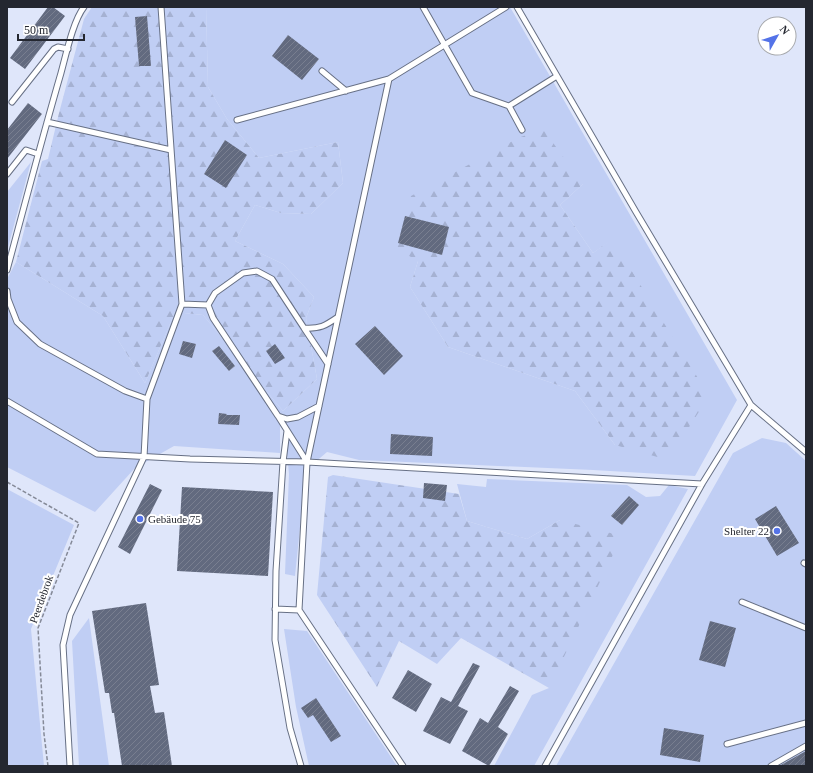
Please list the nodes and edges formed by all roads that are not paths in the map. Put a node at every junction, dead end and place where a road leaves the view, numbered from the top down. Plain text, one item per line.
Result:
1 (84, 7) edge
2 (160, 7) edge
3 (423, 7) edge
4 (506, 7) edge
5 (517, 7) edge
6 (444, 45) junction
7 (68, 49) junction
8 (322, 71) dead end
9 (557, 76) junction
10 (389, 79) junction
11 (346, 91) junction
12 (12, 102) dead end
13 (508, 106) junction
14 (237, 120) dead end
15 (47, 122) junction
16 (522, 130) dead end
17 (171, 150) junction
18 (38, 154) junction
19 (7, 174) edge
20 (7, 270) edge
21 (7, 291) edge
22 (182, 304) junction
23 (208, 305) junction
24 (338, 317) junction
25 (304, 328) junction
26 (328, 364) junction
27 (147, 399) junction
28 (7, 401) edge
29 (751, 405) junction
30 (319, 406) junction
31 (278, 416) junction
32 (287, 431) junction
33 (806, 452) edge
34 (144, 457) junction
35 (283, 462) junction
36 (307, 462) junction
37 (702, 484) junction
38 (742, 602) dead end
39 (275, 609) junction
40 (299, 610) junction
41 (806, 628) edge
42 (806, 723) edge
43 (727, 744) dead end
44 (806, 746) edge
45 (70, 766) edge
46 (301, 766) edge
47 (403, 766) edge
48 (545, 766) edge
49 (771, 766) edge

1 - 7 lane
2 - 17 lane
3 - 6 lane
4 - 6 lane
5 - 9 lane
6 - 10 lane
6 - 13 lane
7 - 12 lane
7 - 15 lane
8 - 11 lane
9 - 13 lane
9 - 29 lane
10 - 11 lane
10 - 24 lane
11 - 14 lane
13 - 16 lane
15 - 17 lane
15 - 18 lane
17 - 22 lane
18 - 19 lane
18 - 20 lane
21 - 27 lane
22 - 23 lane
22 - 27 lane
23 - 25 lane
23 - 31 lane
24 - 25 lane
24 - 26 lane
25 - 26 lane
26 - 30 lane
27 - 34 lane
28 - 34 lane
29 - 33 lane
29 - 37 lane
30 - 31 lane
30 - 36 lane
31 - 32 lane
32 - 35 lane
32 - 36 lane
34 - 35 lane
34 - 45 lane
35 - 36 lane
35 - 39 lane
36 - 37 lane
36 - 40 lane
37 - 48 lane
38 - 41 lane
39 - 40 lane
39 - 46 lane
40 - 47 lane
42 - 43 lane
44 - 49 lane

